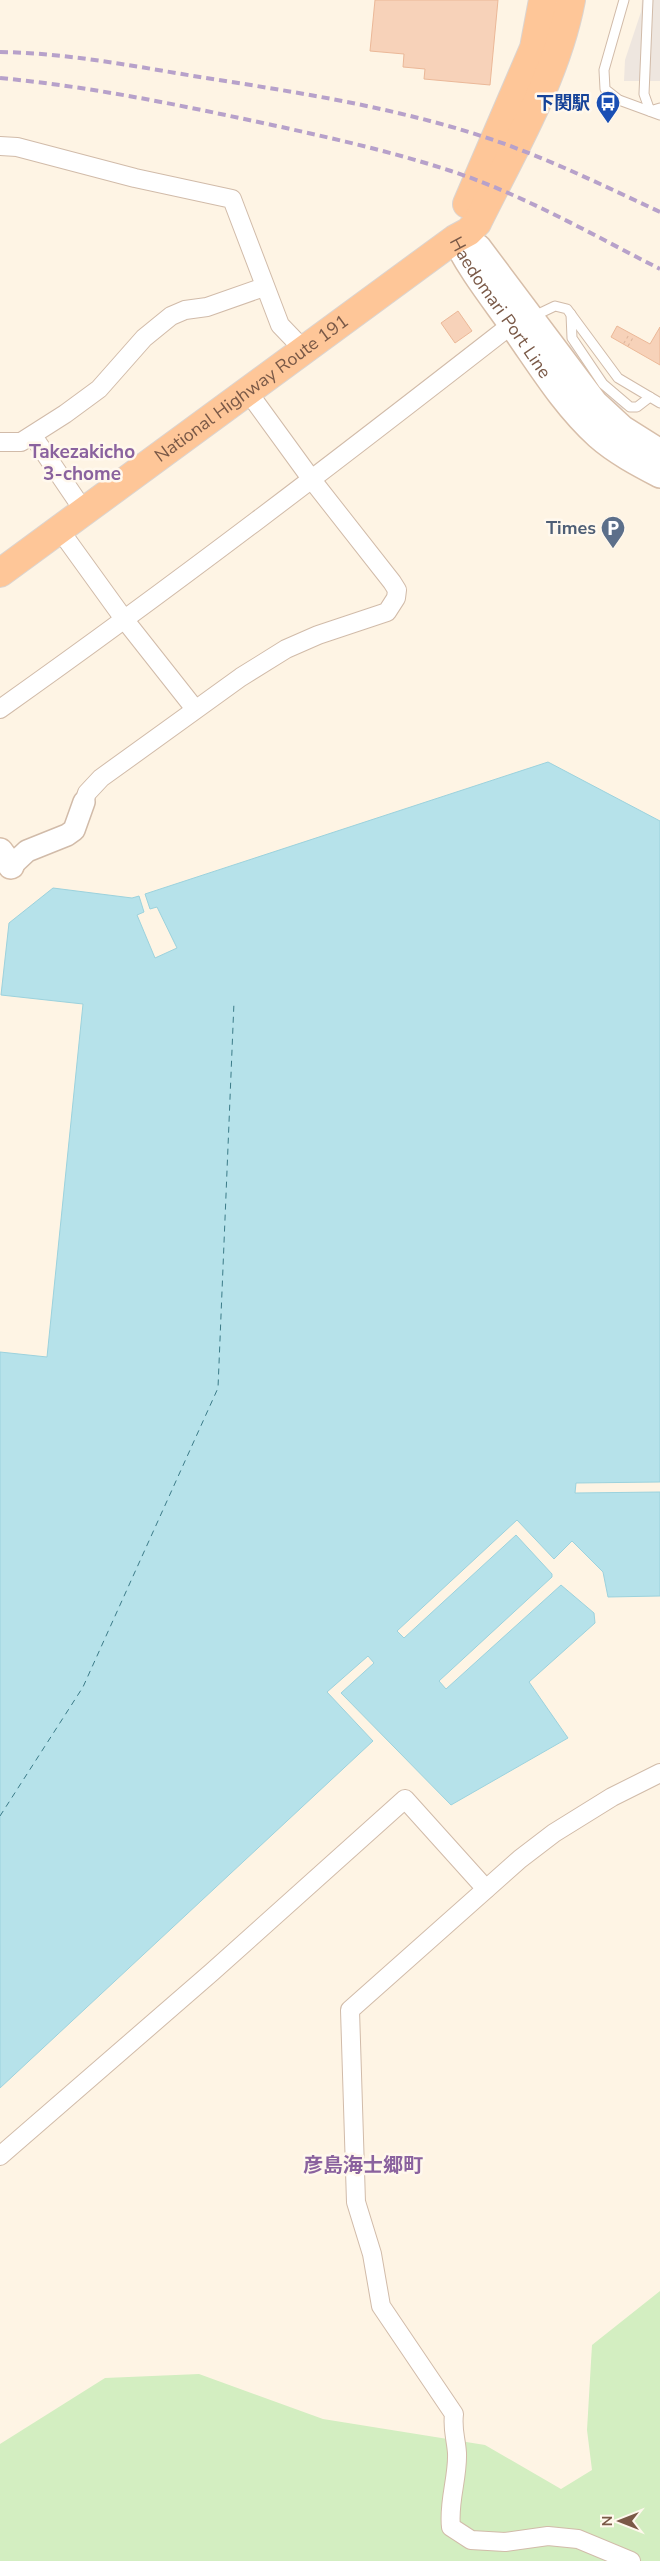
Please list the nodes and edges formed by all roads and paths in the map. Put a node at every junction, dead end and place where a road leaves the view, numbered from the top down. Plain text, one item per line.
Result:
1 (544, 0) edge
2 (571, 0) edge
3 (624, 0) edge
4 (648, 0) edge
5 (660, 108) edge
6 (650, 111) junction
7 (660, 115) edge
8 (0, 146) edge
9 (455, 239) junction
10 (264, 287) junction
11 (572, 314) junction
12 (524, 324) junction
13 (627, 337) dead end
14 (634, 341) dead end
15 (624, 342) dead end
16 (538, 346) dead end
17 (631, 346) dead end
18 (304, 350) junction
19 (248, 392) junction
20 (562, 398) junction
21 (650, 398) junction
22 (660, 403) edge
23 (33, 436) junction
24 (0, 442) edge
25 (656, 459) edge
26 (312, 480) junction
27 (84, 510) junction
28 (59, 529) junction
29 (0, 573) edge
30 (124, 619) junction
31 (0, 709) edge
32 (195, 709) junction
33 (84, 802) joint
34 (4, 863) edge
35 (660, 1773) edge
36 (486, 1889) junction
37 (0, 2156) edge
38 (631, 2561) edge

1 - 9 highway
2 - 9 highway, National Highway Route 191
3 - 6 lane
4 - 6 lane
5 - 6 lane
6 - 7 lane
8 - 10 street
9 - 12 main road, Haedomari Port Line
9 - 18 highway, National Highway Route 191
10 - 18 street
10 - 23 street
11 - 12 lane
11 - 21 lane
11 - 21 lane
12 - 20 main road, Haedomari Port Line
12 - 25 main road, Haedomari Port Line
12 - 26 street
13 - 14 path
15 - 17 path
16 - 20 lane
18 - 19 highway, National Highway Route 191
19 - 26 street
19 - 27 highway, National Highway Route 191
20 - 25 main road, Haedomari Port Line
21 - 22 lane
23 - 24 street
23 - 27 street
26 - 30 street
26 - 32 street
27 - 28 highway, National Highway Route 191
28 - 29 highway, National Highway Route 191
28 - 30 street
30 - 31 street
30 - 32 street
32 - 33 street
33 - 34 street
35 - 36 street
36 - 37 street
36 - 38 street

